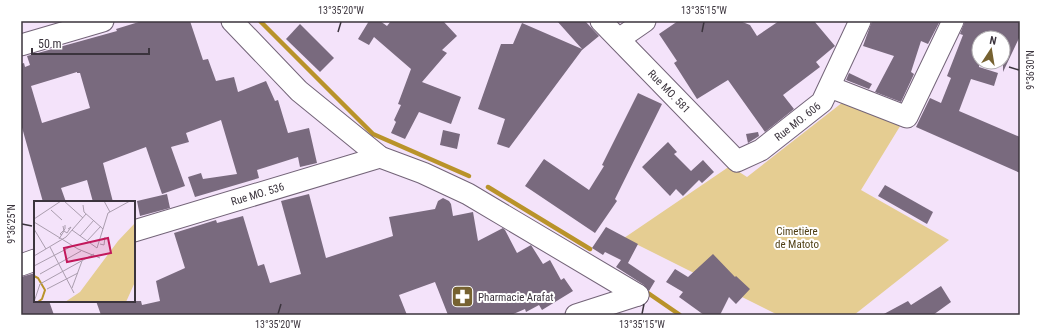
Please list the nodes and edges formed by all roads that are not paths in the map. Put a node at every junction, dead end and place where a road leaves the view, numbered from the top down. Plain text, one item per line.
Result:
1 (103, 21) edge
2 (232, 21) edge
3 (601, 21) edge
4 (645, 21) edge
5 (860, 21) edge
6 (953, 21) edge
7 (619, 39) junction
8 (21, 45) edge
9 (830, 87) junction
10 (380, 157) junction
11 (737, 161) joint
12 (135, 231) edge
13 (34, 260) edge
14 (21, 265) edge
15 (576, 315) edge

1 - 8 street
2 - 10 street
3 - 7 street, Rue MO. 581
4 - 7 street
5 - 9 street, Rue MO. 606
6 - 9 street
7 - 11 street, Rue MO. 581
9 - 11 street, Rue MO. 606
10 - 12 street, Rue MO. 536
10 - 15 street
13 - 14 street

